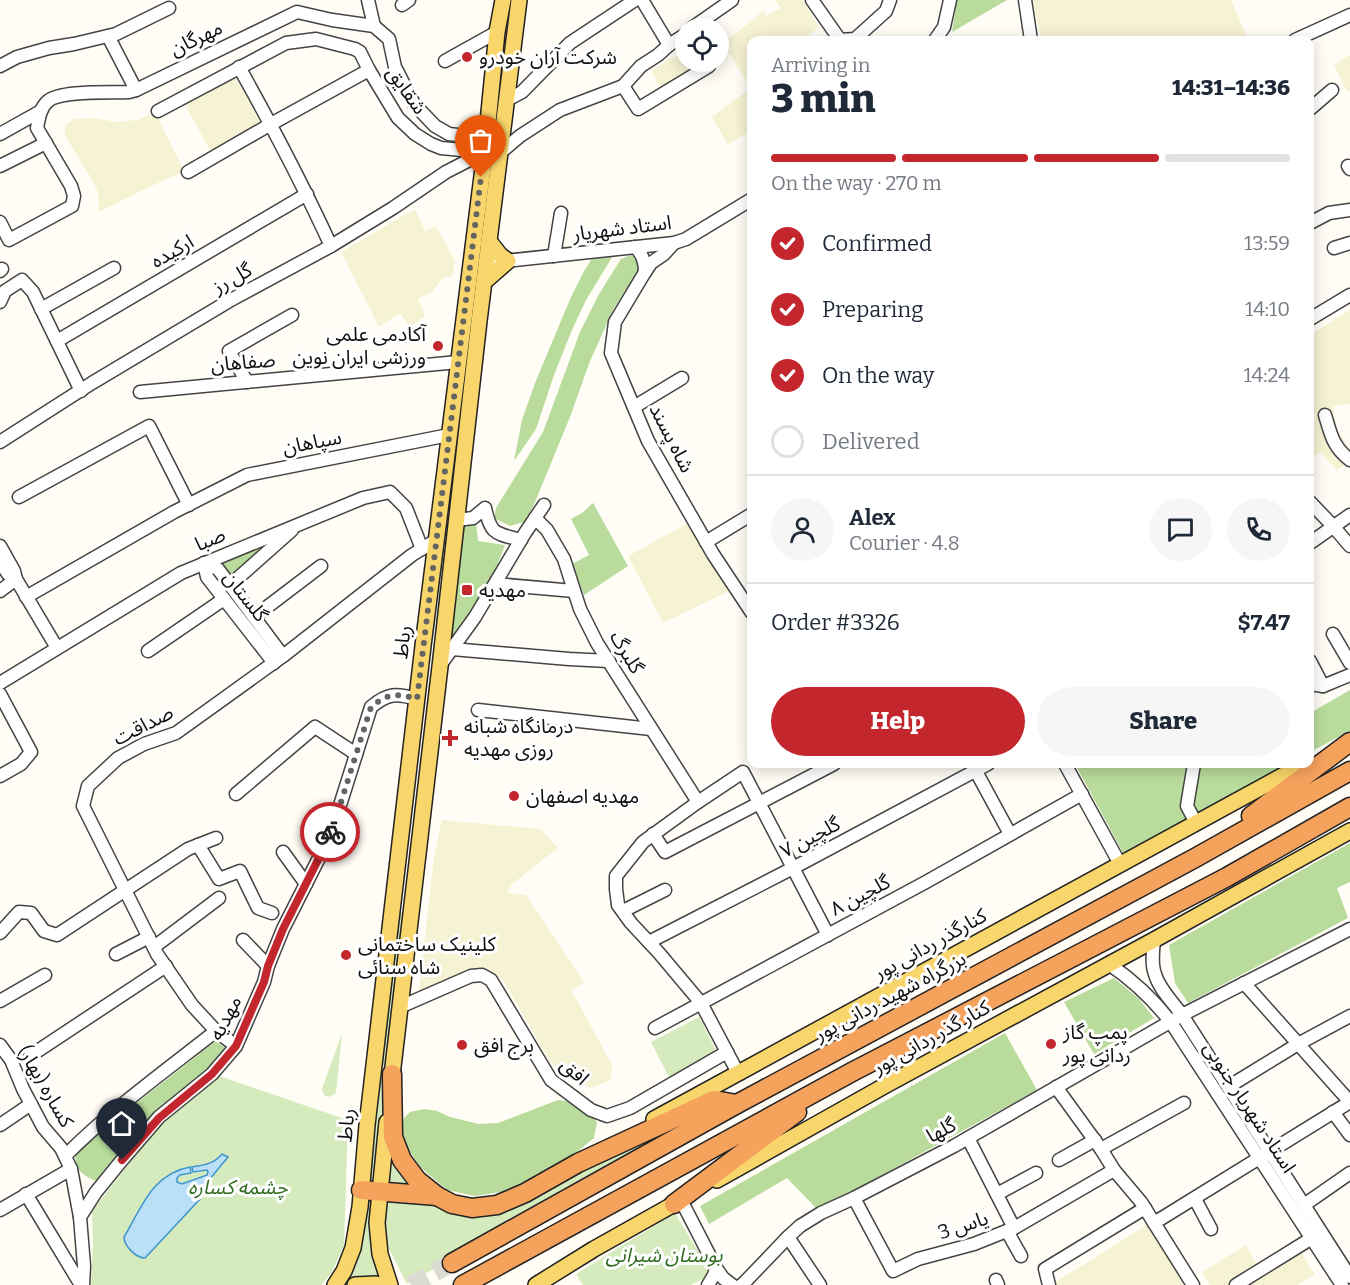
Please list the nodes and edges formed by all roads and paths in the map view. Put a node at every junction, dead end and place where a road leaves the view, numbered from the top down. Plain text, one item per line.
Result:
1 (368, 0) edge
2 (519, 0) edge
3 (635, 0) edge
4 (642, 0) edge
5 (732, 0) edge
6 (812, 0) edge
7 (890, 0) edge
8 (950, 0) edge
9 (1025, 0) edge
10 (500, 2) edge
11 (169, 8) dead end
12 (1350, 15) edge
13 (706, 18) edge
14 (374, 26) junction
15 (497, 32) junction
16 (108, 36) junction
17 (837, 36) edge
18 (858, 36) edge
19 (938, 36) edge
20 (1030, 36) edge
21 (1303, 36) edge
22 (675, 41) edge
23 (669, 45) junction
24 (445, 61) dead end
25 (0, 66) edge
26 (239, 67) junction
27 (369, 70) junction
28 (700, 72) edge
29 (623, 86) junction
30 (136, 90) junction
31 (1332, 90) dead end
32 (507, 100) junction
33 (1314, 106) edge
34 (41, 111) junction
35 (158, 111) dead end
36 (271, 124) junction
37 (0, 134) edge
38 (486, 135) junction
39 (46, 143) junction
40 (492, 153) junction
41 (0, 166) edge
42 (188, 172) dead end
43 (307, 194) junction
44 (747, 203) edge
45 (1350, 210) edge
46 (561, 213) dead end
47 (1314, 221) edge
48 (0, 222) edge
49 (489, 241) junction
50 (674, 243) junction
51 (1350, 243) edge
52 (331, 246) junction
53 (635, 247) junction
54 (1334, 248) dead end
55 (554, 256) junction
56 (508, 261) junction
57 (486, 263) junction
58 (470, 264) junction
59 (114, 268) dead end
60 (645, 272) junction
61 (484, 282) junction
62 (1350, 295) edge
63 (0, 302) edge
64 (41, 309) junction
65 (292, 315) dead end
66 (1314, 317) edge
67 (57, 341) junction
68 (458, 362) junction
69 (682, 378) dead end
70 (247, 382) junction
71 (81, 391) junction
72 (140, 392) dead end
73 (634, 407) junction
74 (1325, 415) dead end
75 (449, 435) junction
76 (1, 438) edge
77 (1350, 460) edge
78 (19, 497) dead end
79 (189, 505) junction
80 (544, 505) dead end
81 (1314, 505) edge
82 (1350, 515) edge
83 (747, 517) edge
84 (535, 518) junction
85 (457, 520) junction
86 (299, 524) junction
87 (1333, 526) junction
88 (436, 540) junction
89 (521, 540) junction
90 (1314, 540) edge
91 (706, 542) junction
92 (0, 546) edge
93 (1350, 546) edge
94 (422, 549) junction
95 (0, 562) edge
96 (204, 562) junction
97 (321, 566) dead end
98 (16, 579) junction
99 (495, 584) junction
100 (230, 585) junction
101 (0, 591) edge
102 (574, 591) junction
103 (747, 596) edge
104 (26, 597) junction
105 (224, 598) junction
106 (254, 617) junction
107 (1333, 634) dead end
108 (57, 648) junction
109 (452, 649) junction
110 (148, 651) dead end
111 (278, 660) junction
112 (609, 661) junction
113 (1350, 663) edge
114 (441, 664) junction
115 (1314, 669) edge
116 (1350, 675) edge
117 (0, 683) edge
118 (1314, 685) edge
119 (1323, 686) junction
120 (0, 694) edge
121 (417, 699) junction
122 (478, 710) dead end
123 (651, 729) junction
124 (1350, 740) edge
125 (356, 754) junction
126 (1314, 758) edge
127 (1314, 767) edge
128 (826, 768) edge
129 (971, 768) edge
130 (974, 768) edge
131 (1067, 768) edge
132 (1193, 768) edge
133 (1297, 768) edge
134 (1313, 768) edge
135 (1350, 771) edge
136 (0, 776) edge
137 (236, 794) dead end
138 (1082, 794) junction
139 (698, 802) junction
140 (759, 803) junction
141 (1350, 807) edge
142 (1196, 823) junction
143 (1350, 831) edge
144 (653, 834) junction
145 (1010, 834) junction
146 (216, 838) dead end
147 (198, 845) junction
148 (284, 852) dead end
149 (1195, 858) junction
150 (1120, 864) junction
151 (397, 868) junction
152 (793, 868) junction
153 (416, 870) junction
154 (306, 884) junction
155 (125, 890) junction
156 (665, 890) dead end
157 (219, 898) dead end
158 (623, 911) junction
159 (272, 913) dead end
160 (0, 933) edge
161 (1349, 933) edge
162 (828, 935) junction
163 (243, 940) dead end
164 (1154, 940) junction
165 (151, 942) junction
166 (649, 942) junction
167 (116, 954) dead end
168 (1109, 964) junction
169 (166, 966) junction
170 (268, 966) junction
171 (45, 975) dead end
172 (1244, 983) junction
173 (0, 1001) edge
174 (701, 1003) junction
175 (400, 1007) junction
176 (1350, 1016) edge
177 (1176, 1018) junction
178 (655, 1028) dead end
179 (216, 1031) junction
180 (1298, 1044) junction
181 (0, 1045) edge
182 (236, 1046) junction
183 (726, 1052) junction
184 (30, 1056) dead end
185 (852, 1072) junction
186 (738, 1073) junction
187 (392, 1074) junction
188 (1056, 1087) junction
189 (1228, 1087) junction
190 (1350, 1102) edge
191 (1184, 1103) dead end
192 (31, 1104) junction
193 (737, 1104) junction
194 (1333, 1112) junction
195 (0, 1125) edge
196 (1350, 1135) edge
197 (968, 1138) junction
198 (1098, 1145) junction
199 (66, 1155) junction
200 (1265, 1155) junction
201 (1059, 1160) dead end
202 (578, 1163) junction
203 (71, 1169) junction
204 (1114, 1170) junction
205 (1036, 1173) dead end
206 (1348, 1178) edge
207 (361, 1190) junction
208 (380, 1191) junction
209 (26, 1194) junction
210 (997, 1194) junction
211 (437, 1196) junction
212 (854, 1198) junction
213 (1195, 1198) junction
214 (677, 1202) junction
215 (1304, 1205) junction
216 (1145, 1208) junction
217 (0, 1210) edge
218 (80, 1217) junction
219 (1154, 1223) junction
220 (1211, 1229) dead end
221 (1011, 1230) junction
222 (788, 1237) junction
223 (1312, 1238) junction
224 (1021, 1256) dead end
225 (452, 1263) tunnel mouth
226 (716, 1268) junction
227 (1350, 1277) edge
228 (82, 1285) edge
229 (335, 1285) edge
230 (355, 1285) edge
231 (381, 1285) edge
232 (390, 1285) edge
233 (463, 1285) edge
234 (536, 1285) edge
235 (708, 1285) edge
236 (732, 1285) edge
237 (741, 1285) edge
238 (820, 1285) edge
239 (1049, 1285) edge
240 (1193, 1285) edge
241 (1236, 1285) edge
242 (1342, 1285) edge

1 - 14 street
2 - 32 main road, رباط
3 - 32 street
4 - 23 street
5 - 13 street
6 - 17 street
7 - 18 street
8 - 19 street
9 - 20 street
10 - 15 main road, رباط
11 - 16 street
12 - 21 street
14 - 30 street, مهرگان
14 - 38 street
15 - 24 street
15 - 38 main road, رباط
16 - 25 street
16 - 30 street
22 - 23 street
23 - 29 street
26 - 27 street
26 - 35 street
26 - 36 street
27 - 36 street, شقایق
27 - 40 street, شقایق
28 - 29 street
29 - 40 street, گل رز
30 - 34 street, مهرگان
31 - 33 street
32 - 40 main road, رباط
34 - 37 street, مهرگان
34 - 39 street
36 - 42 street, شقایق
36 - 43 street
38 - 40 main road, رباط
39 - 41 street
39 - 48 street
40 - 49 main road, رباط
40 - 52 street, گل رز
40 - 58 main road, رباط
43 - 52 street
43 - 67 street, ارکیده
44 - 50 street, استاد شهریار
45 - 47 street
46 - 55 street
49 - 56 main road
49 - 57 main road, رباط
50 - 53 street, استاد شهریار
50 - 60 street, شاه پسند
51 - 54 street
52 - 71 street, گل رز
53 - 55 street, استاد شهریار
53 - 60 street
55 - 56 street, استاد شهریار
56 - 57 street, استاد شهریار
56 - 61 main road
57 - 58 main road
57 - 61 main road, رباط
58 - 68 main road, رباط
59 - 64 street
60 - 73 street, شاه پسند
61 - 85 main road, رباط
62 - 66 street
63 - 64 street
64 - 67 street
65 - 70 street
67 - 71 street
68 - 70 street, صفاهان
68 - 75 main road, رباط
69 - 73 street
70 - 72 street, صفاهان
71 - 76 street, گل رز
73 - 91 street, شاه پسند
74 - 77 street
75 - 79 street, سپاهان
75 - 88 main road, رباط
78 - 79 street
79 - 104 street, سپاهان
80 - 84 street
81 - 87 street
82 - 87 street
83 - 91 street
84 - 89 street
84 - 102 street, گلبرگ
85 - 89 street
85 - 114 main road, رباط
86 - 94 street, صبا
86 - 96 street, صبا
86 - 100 street
87 - 90 street
87 - 93 street
88 - 94 street, صداقت
88 - 121 main road, رباط
89 - 99 street
91 - 103 street, شاه پسند
92 - 98 street
94 - 111 street, صداقت
95 - 98 street
96 - 100 street, گلستان
96 - 105 street, گلستان
96 - 108 street, صبا
97 - 106 street
98 - 101 street
98 - 104 street
99 - 102 street
99 - 109 street
100 - 106 street, گلستان
102 - 112 street, گلبرگ
104 - 108 street
105 - 110 street
105 - 111 street, گلستان
106 - 111 street, گلستان
107 - 113 street
108 - 117 street, صبا
109 - 112 street
109 - 114 street
111 - 155 street, صداقت
112 - 123 street, گلبرگ
114 - 153 main road, رباط
115 - 119 street
116 - 119 street
118 - 119 street
120 - 136 street
121 - 125 street, مهدیه
121 - 151 main road, رباط
122 - 123 street
123 - 139 street, گلبرگ
124 - 126 main road
124 - 127 highway
125 - 137 street
125 - 154 street, مهدیه
128 - 140 street
129 - 152 street, گلچین ۷
130 - 145 street
131 - 138 street
132 - 142 street
133 - 142 main road, کنارگذر ردانی پور
134 - 149 highway
135 - 149 highway, بزرگراه شهید ردانی پور
138 - 145 street, گلچین ۸
138 - 150 street
139 - 140 street
139 - 144 street
140 - 144 street
140 - 152 street
141 - 185 highway
142 - 150 main road, کنارگذر ردانی پور
143 - 164 main road, کنار گذر ردانی پور
144 - 158 street
145 - 162 street, گلچین ۸
146 - 147 street
147 - 155 street
147 - 159 street
148 - 154 street
149 - 193 highway, بزرگراه شهید ردانی پور
150 - 186 main road, کنارگذر ردانی پور
151 - 153 main road
151 - 207 main road, رباط
152 - 162 street
152 - 166 street, گلچین ۷
153 - 175 main road, رباط
154 - 170 street, مهدیه
155 - 160 street
155 - 165 street, صداقت
156 - 158 street
157 - 165 street
158 - 166 street
161 - 172 street, گلها
162 - 174 street, گلچین ۸
163 - 170 street
164 - 168 main road, کنار گذر ردانی پور
164 - 177 street, استاد شهریار جنوبی
165 - 167 street
165 - 169 street, صداقت
166 - 174 street
168 - 177 street, استاد شهریار جنوبی
168 - 214 main road, کنار گذر ردانی پور
169 - 179 street, صداقت
169 - 184 street
170 - 182 street, مهدیه
171 - 173 street
172 - 177 street, گلها
172 - 180 street
174 - 178 street, گلچین ۸
174 - 183 street
175 - 183 street, افق
175 - 187 main road, رباط
176 - 180 street
177 - 188 street, گلها
177 - 189 street, استاد شهریار جنوبی
177 - 200 street, استاد شهریار جنوبی
179 - 182 street, صداقت
179 - 199 street
180 - 189 street
180 - 190 street
181 - 192 street, کساره (بهار)
182 - 218 street, مهدیه
183 - 186 street
185 - 214 highway
185 - 233 highway
186 - 202 main road, کنارگذر ردانی پور
187 - 208 main road, رباط
187 - 211 highway
188 - 197 street, گلها
188 - 198 street
189 - 200 street, استاد شهریار جنوبی
190 - 194 street
191 - 198 street
192 - 195 street
192 - 199 street, کساره (بهار)
193 - 202 highway
193 - 225 highway, بزرگراه شهید ردانی پور
194 - 196 street
194 - 200 street
197 - 210 street
197 - 212 street, گلها
198 - 201 street
198 - 204 street
199 - 203 street, کساره (بهار)
200 - 213 street
200 - 215 street, استاد شهریار جنوبی
200 - 223 street, استاد شهریار جنوبی
202 - 211 highway
203 - 209 street
203 - 218 street, کساره (بهار)
204 - 216 street
204 - 221 street, یاس 3
205 - 210 street
206 - 215 street
207 - 208 highway
207 - 229 main road, رباط
208 - 211 highway
208 - 232 main road, رباط
209 - 217 street
209 - 228 street
210 - 221 street
212 - 221 street, یاس 3
212 - 222 street, گلها
213 - 219 street
213 - 220 street
214 - 226 street
214 - 234 main road, کنار گذر ردانی پور
215 - 227 street, استاد شهریار جنوبی
216 - 219 street
216 - 239 street
218 - 228 street, کساره (بهار)
219 - 240 street
221 - 224 street
222 - 237 street, گلها
222 - 238 street
223 - 241 street
223 - 242 street, استاد شهریار جنوبی
226 - 235 street
226 - 236 street
230 - 231 main road

